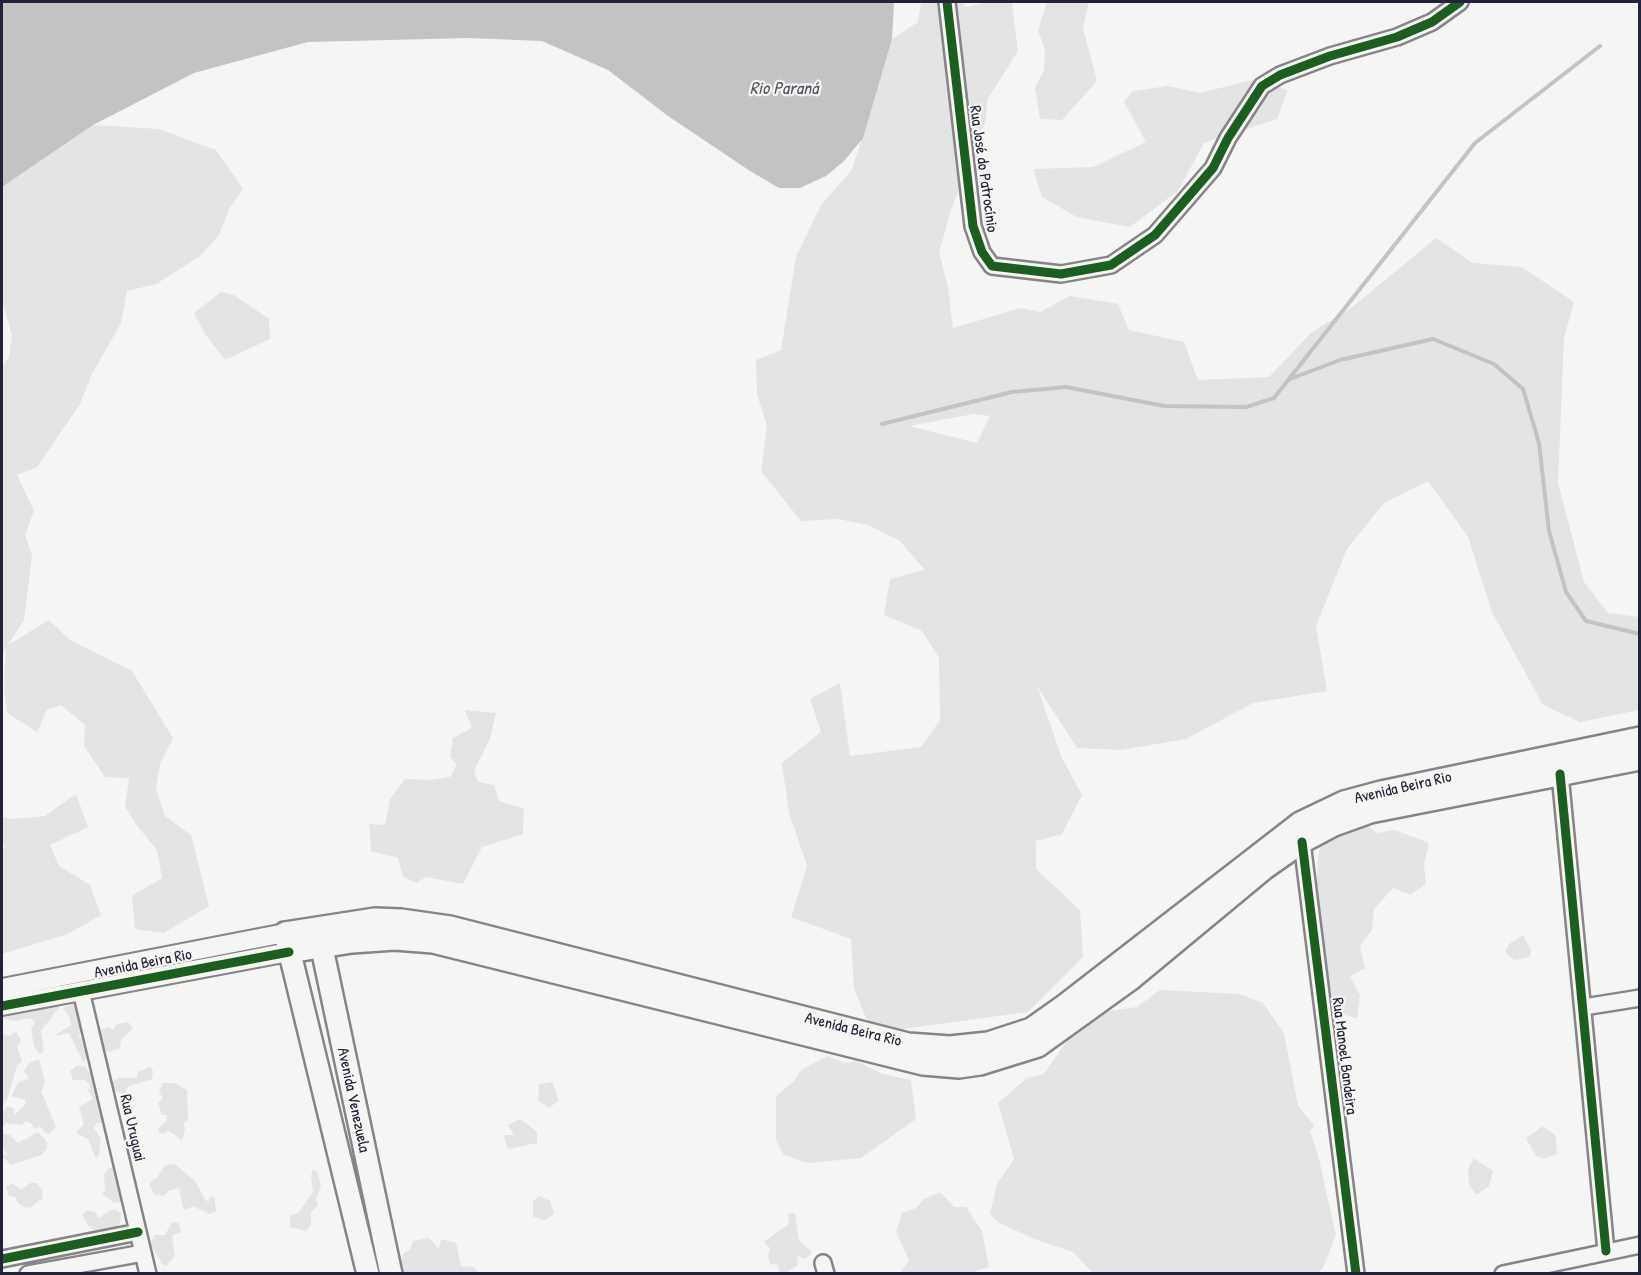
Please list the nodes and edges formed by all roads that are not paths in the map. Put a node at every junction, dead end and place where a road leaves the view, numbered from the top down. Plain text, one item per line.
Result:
1 (947, 2) edge
2 (1460, 2) edge
3 (1640, 738) edge
4 (1640, 759) edge
5 (1560, 774) junction
6 (1302, 842) junction
7 (320, 936) junction
8 (287, 943) junction
9 (1125, 971) junction
10 (2, 988) edge
11 (81, 991) junction
12 (1640, 998) edge
13 (2, 1006) edge
14 (1584, 1007) junction
15 (138, 1232) junction
16 (1640, 1245) edge
17 (1606, 1251) junction
18 (142, 1253) junction
19 (2, 1259) edge
20 (28, 1274) edge
21 (148, 1274) edge
22 (368, 1274) edge
23 (391, 1274) edge
24 (1356, 1274) edge
25 (1503, 1274) edge

1 - 2 street, Rua José do Patrocínio
3 - 9 main road, Avenida Beira Rio
4 - 5 main road, Avenida Beira Rio
5 - 6 main road, Avenida Beira Rio
5 - 14 street
6 - 9 main road, Avenida Beira Rio
6 - 24 street, Rua Manoel Bandeira
7 - 8 main road, Avenida Beira Rio
7 - 9 main road, Avenida Beira Rio
7 - 23 main road, Avenida Venezuela
8 - 10 street, Avenida Beira Rio
8 - 11 street, Avenida Beira Rio
8 - 22 main road, Avenida Venezuela
11 - 13 street, Avenida Beira Rio
11 - 15 street, Rua Uruguai
12 - 14 street
14 - 17 street
15 - 18 street, Rua Uruguai
15 - 19 street
16 - 17 street
17 - 25 street
18 - 20 street
18 - 21 street, Rua Uruguai

